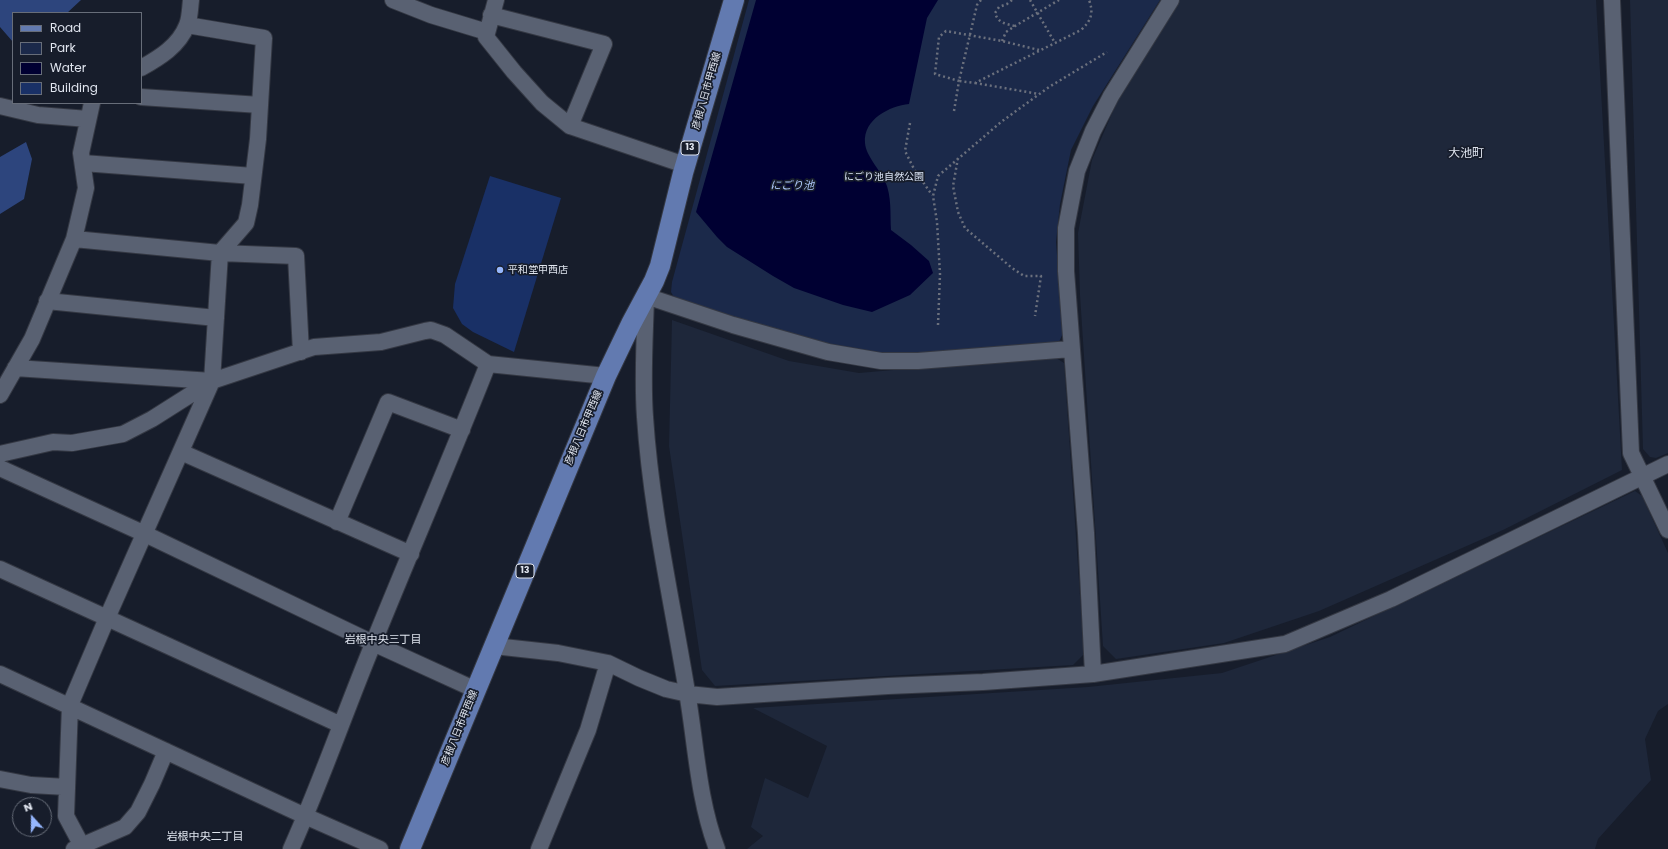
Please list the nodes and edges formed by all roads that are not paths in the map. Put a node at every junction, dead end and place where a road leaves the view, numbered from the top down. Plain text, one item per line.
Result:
1 (191, 0) edge
2 (393, 0) edge
3 (734, 0) edge
4 (1171, 0) edge
5 (1612, 0) edge
6 (494, 8) edge
7 (187, 25) junction
8 (487, 32) junction
9 (142, 67) edge
10 (142, 97) edge
11 (92, 104) edge
12 (260, 105) junction
13 (0, 106) edge
14 (88, 120) junction
15 (570, 126) junction
16 (82, 163) junction
17 (685, 165) junction
18 (253, 176) junction
19 (74, 239) junction
20 (220, 253) junction
21 (646, 296) junction
22 (47, 301) junction
23 (216, 318) junction
24 (1071, 349) junction
25 (301, 352) junction
26 (488, 364) junction
27 (15, 368) junction
28 (606, 376) junction
29 (212, 381) junction
30 (0, 395) edge
31 (462, 430) junction
32 (181, 452) junction
33 (0, 454) edge
34 (1668, 464) edge
35 (0, 468) edge
36 (1642, 476) junction
37 (337, 522) junction
38 (1668, 530) edge
39 (144, 534) junction
40 (411, 554) junction
41 (0, 569) edge
42 (107, 618) junction
43 (373, 643) junction
44 (494, 646) junction
45 (608, 663) junction
46 (0, 674) edge
47 (1093, 674) junction
48 (476, 690) junction
49 (688, 694) junction
50 (70, 706) junction
51 (341, 725) junction
52 (166, 750) junction
53 (0, 779) edge
54 (67, 787) junction
55 (305, 816) junction
56 (78, 848) edge
57 (291, 849) edge
58 (380, 849) edge
59 (410, 849) edge
60 (539, 849) edge
61 (717, 849) edge

1 - 7 street
2 - 8 street
3 - 17 main road, 彦根八日市甲西線 / 13
4 - 24 street
5 - 36 street
6 - 8 street
6 - 15 street
7 - 9 street
7 - 12 street
8 - 15 street
10 - 12 street
11 - 14 street
12 - 18 street
13 - 14 street
14 - 16 street
15 - 17 street
16 - 18 street
16 - 19 street
17 - 21 main road, 彦根八日市甲西線 / 13
18 - 20 street
19 - 20 street
19 - 22 street
20 - 23 street
20 - 25 street
21 - 24 street
21 - 28 main road, 彦根八日市甲西線 / 13
21 - 49 street
22 - 23 street
22 - 27 street
23 - 29 street
24 - 47 street
25 - 26 street
25 - 29 street
26 - 28 street
26 - 31 street
27 - 29 street
27 - 30 street
28 - 44 main road, 彦根八日市甲西線 / 13
29 - 32 street
29 - 33 street
31 - 37 street
31 - 40 street
32 - 37 street
32 - 39 street
34 - 36 street
35 - 39 street
36 - 38 street
36 - 47 street
37 - 40 street
39 - 42 street
39 - 43 street
40 - 43 street
41 - 42 street
42 - 50 street
42 - 51 street
43 - 48 street
43 - 51 street
44 - 45 street
44 - 48 main road, 彦根八日市甲西線 / 13
45 - 49 street
45 - 60 street
46 - 50 street
47 - 49 street
48 - 59 main road, 彦根八日市甲西線 / 13
49 - 61 street
50 - 52 street
50 - 54 street
51 - 55 street
52 - 55 street
52 - 56 street
53 - 54 street
54 - 56 street
55 - 57 street
55 - 58 street

